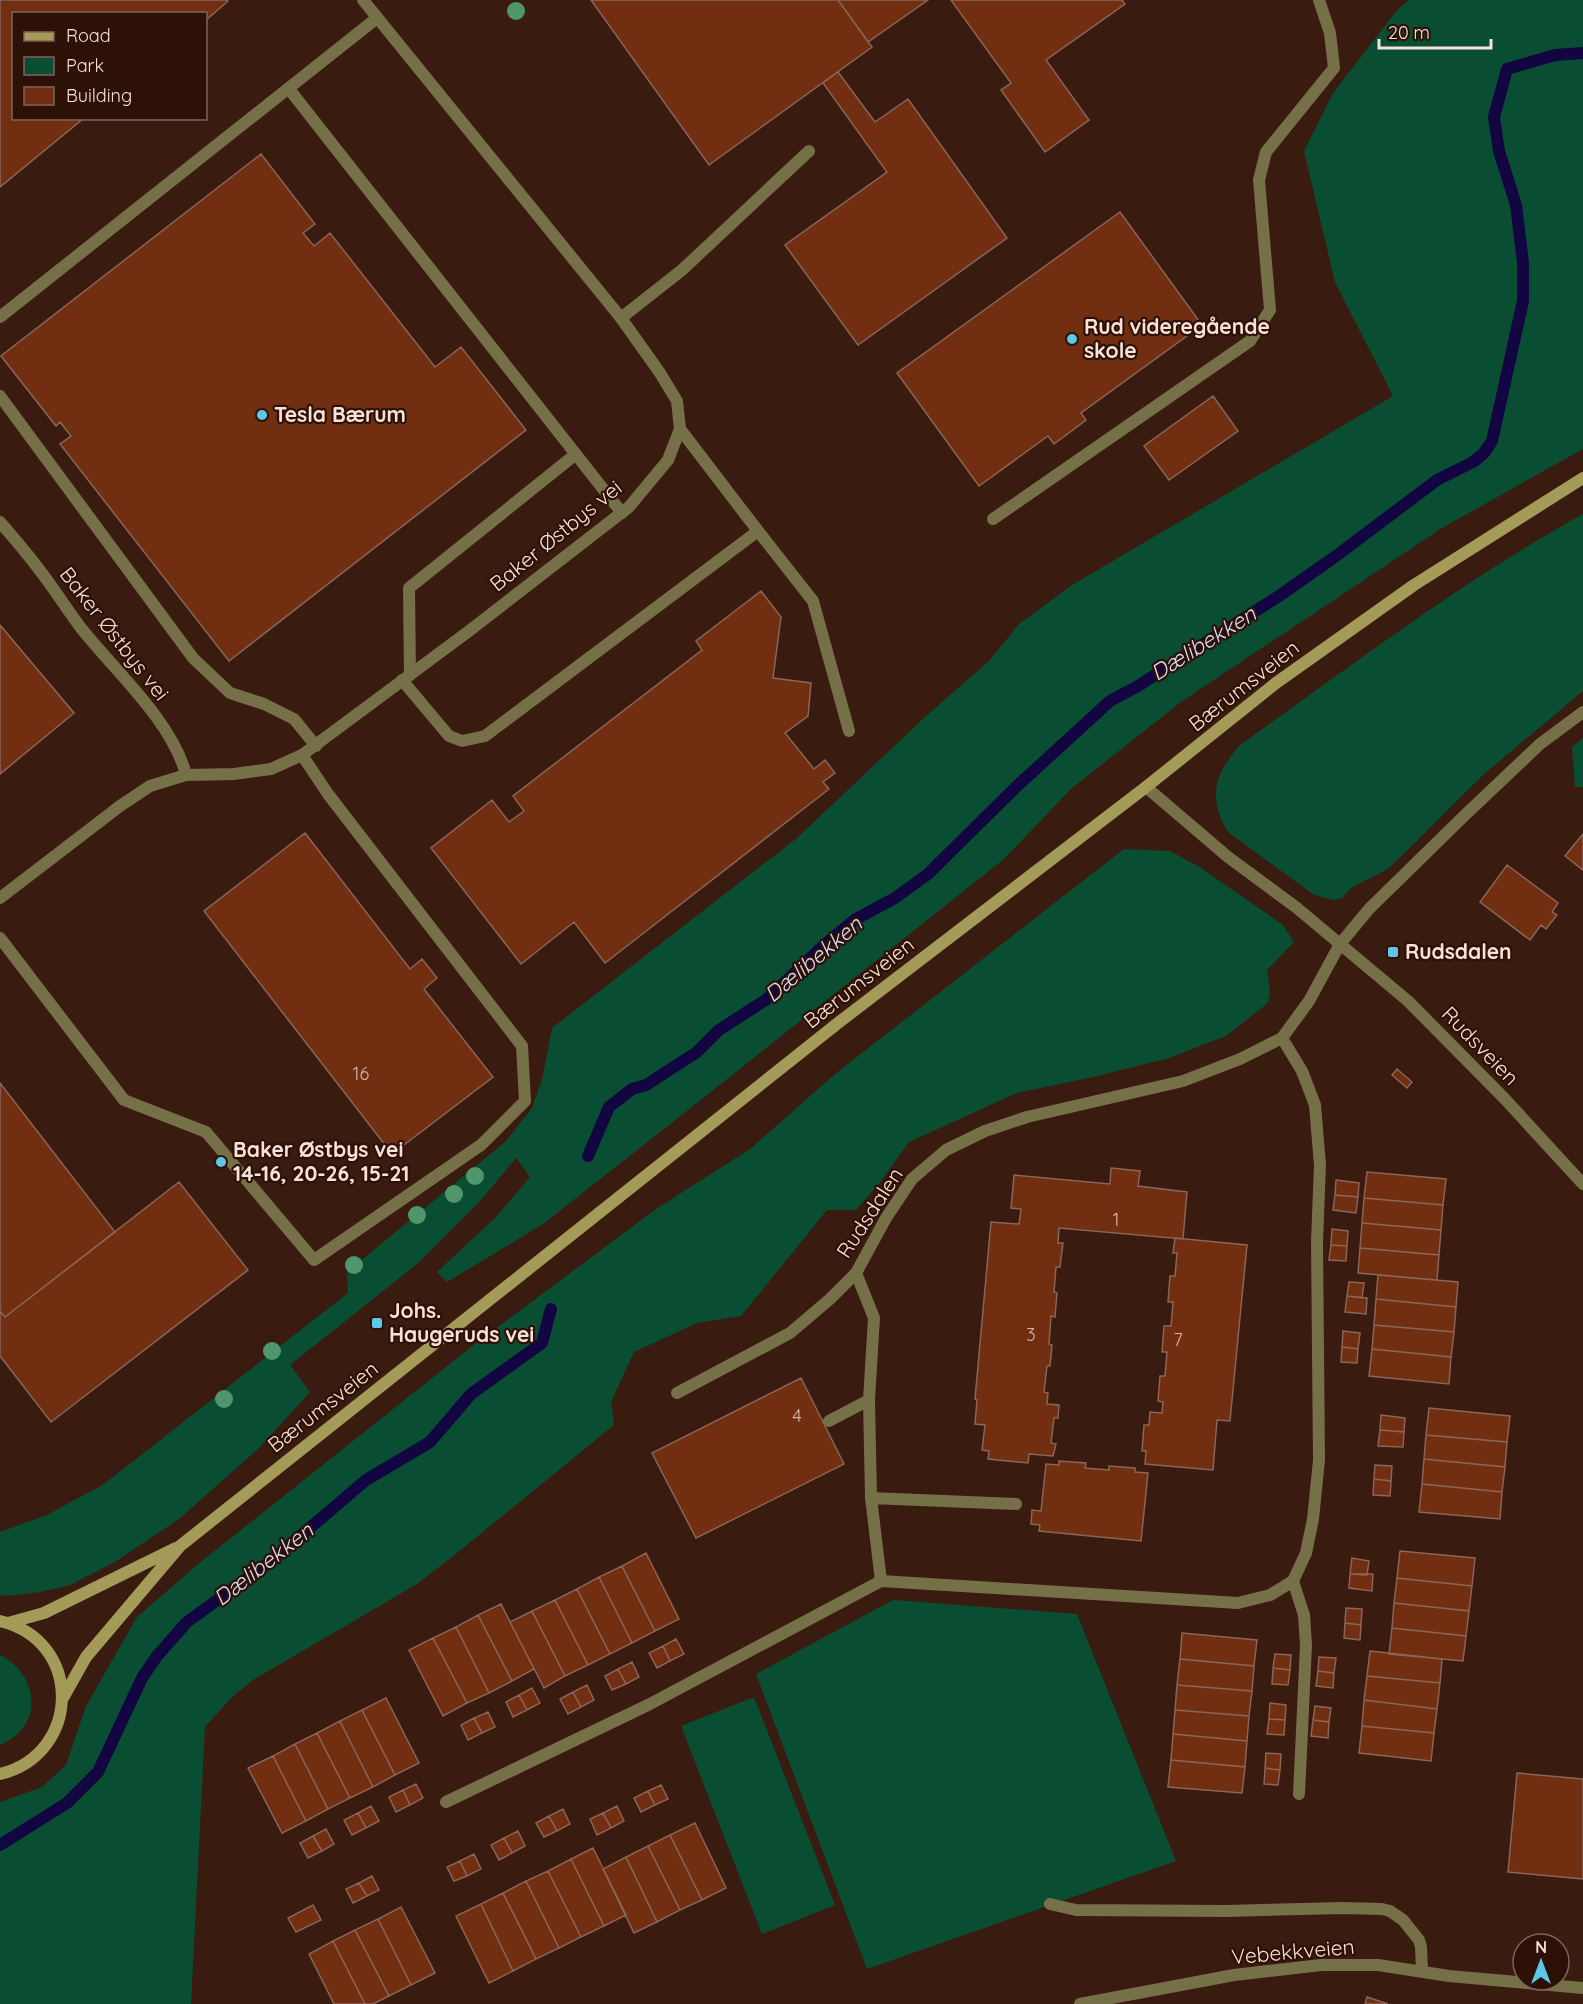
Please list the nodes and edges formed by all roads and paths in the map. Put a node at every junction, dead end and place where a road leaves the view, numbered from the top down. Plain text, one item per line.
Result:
1 (363, 0) edge
2 (1319, 0) edge
3 (377, 18) junction
4 (289, 89) junction
5 (809, 151) dead end
6 (0, 317) edge
7 (621, 318) junction
8 (0, 396) edge
9 (680, 429) junction
10 (576, 454) junction
11 (1583, 478) edge
12 (622, 513) junction
13 (993, 519) dead end
14 (0, 522) edge
15 (758, 531) junction
16 (406, 678) junction
17 (1583, 712) edge
18 (849, 731) dead end
19 (316, 746) junction
20 (302, 755) junction
21 (186, 775) junction
22 (1146, 787) junction
23 (0, 898) edge
24 (0, 938) edge
25 (1340, 944) junction
26 (1282, 1038) junction
27 (1583, 1184) edge
28 (856, 1273) junction
29 (677, 1393) dead end
30 (869, 1400) junction
31 (829, 1421) dead end
32 (871, 1498) junction
33 (1016, 1504) dead end
34 (180, 1546) junction
35 (881, 1581) junction
36 (1293, 1581) junction
37 (4, 1622) edge
38 (63, 1698) junction
39 (0, 1774) edge
40 (1299, 1794) dead end
41 (446, 1802) dead end
42 (1050, 1904) dead end
43 (1422, 1971) junction
44 (1583, 1988) edge
45 (1080, 2004) edge

1 - 3 street
2 - 13 street
3 - 4 street
3 - 7 street
4 - 6 street
4 - 10 street
5 - 7 street
7 - 9 street
8 - 19 street
9 - 12 street, Baker Østbys vei
9 - 15 street
10 - 12 street
10 - 16 street
11 - 22 main road, Bærumsveien
12 - 16 street, Baker Østbys vei
14 - 21 street, Baker Østbys vei
15 - 16 street
15 - 18 street
16 - 19 street, Baker Østbys vei
17 - 25 street
19 - 20 street, Baker Østbys vei
20 - 21 street, Baker Østbys vei
20 - 24 street
21 - 23 street, Baker Østbys vei
22 - 25 street, Rudsveien
22 - 34 main road, Bærumsveien
25 - 26 street, Rudsdalen
25 - 27 street, Rudsveien
26 - 28 street, Rudsdalen
26 - 36 street
28 - 29 street, Rudsdalen
28 - 30 street
30 - 31 street
30 - 32 street
32 - 33 street
32 - 35 street
34 - 37 main road, Bærumsveien
34 - 38 main road, Bærumsveien
35 - 36 street
35 - 41 street
36 - 40 street
37 - 38 main road
38 - 39 main road
42 - 43 street
43 - 44 street, Vebekkveien
43 - 45 street, Vebekkveien

